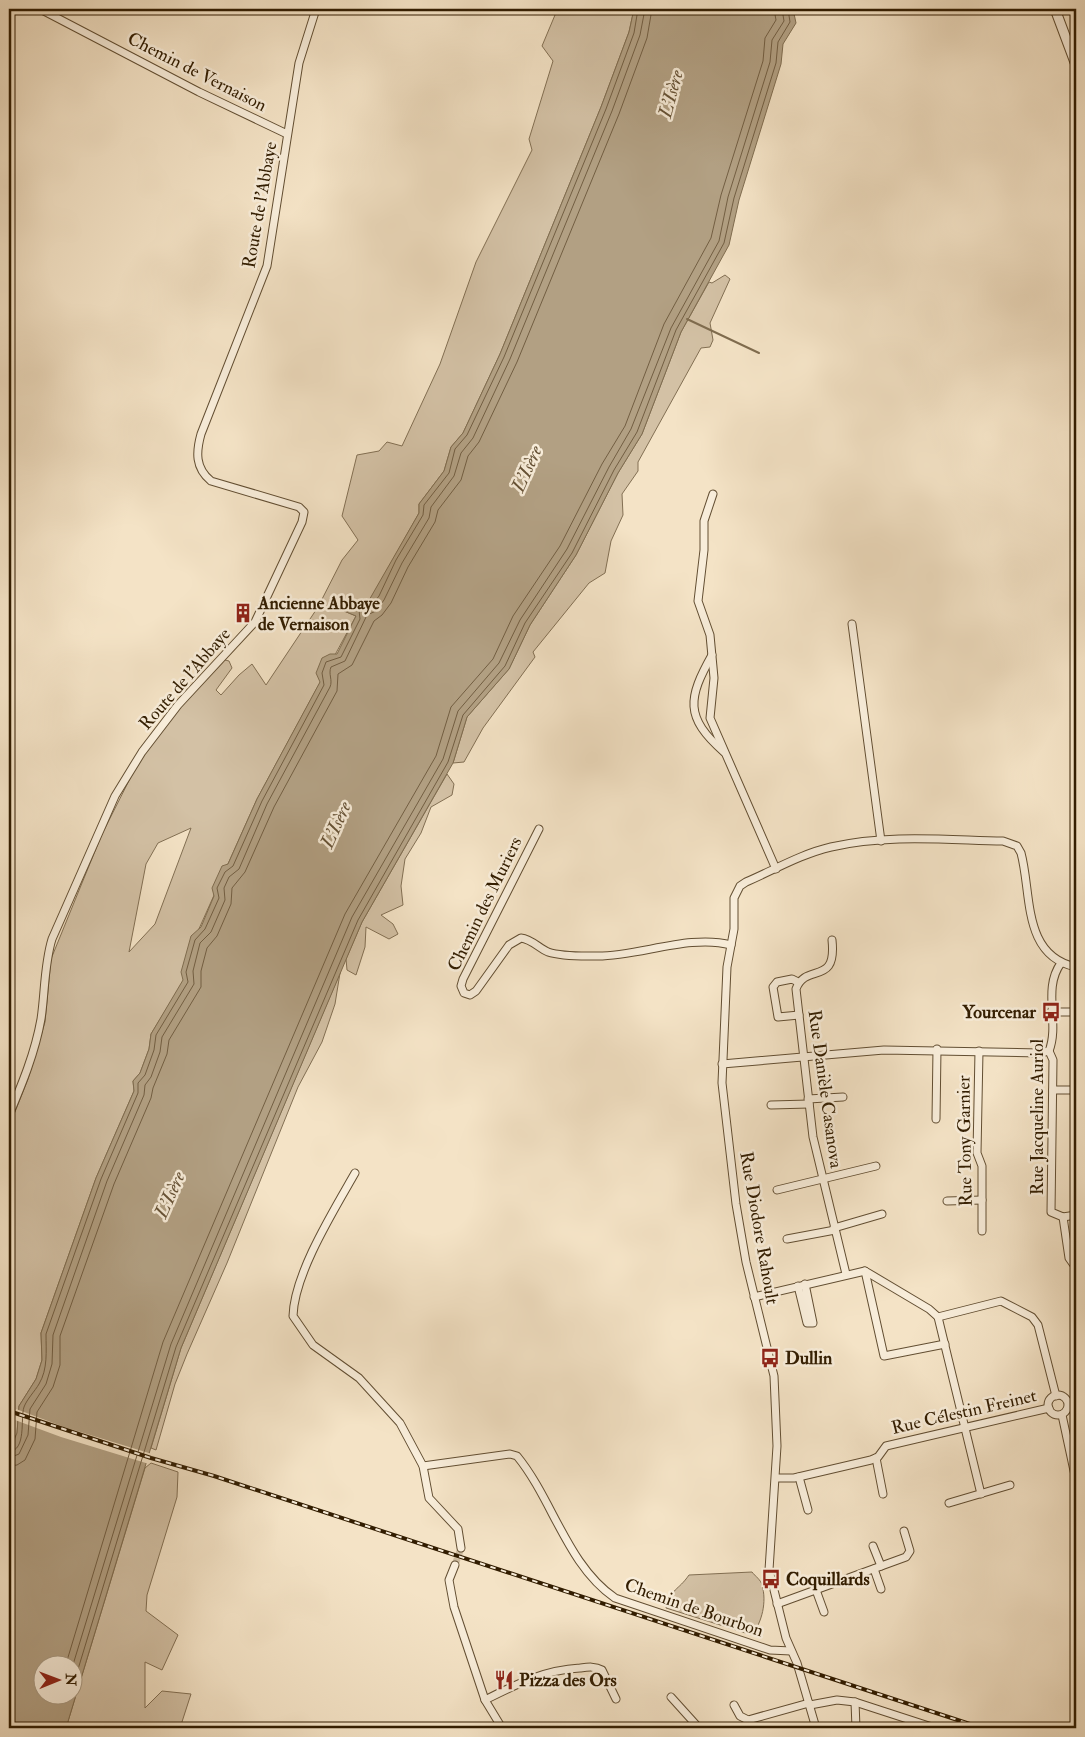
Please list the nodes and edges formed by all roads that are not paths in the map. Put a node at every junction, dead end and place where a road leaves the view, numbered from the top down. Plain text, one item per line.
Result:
1 (40, 9) edge
2 (316, 9) edge
3 (1054, 9) edge
4 (1076, 65) edge
5 (287, 134) junction
6 (713, 494) dead end
7 (852, 624) dead end
8 (712, 655) junction
9 (727, 754) junction
10 (539, 829) dead end
11 (881, 841) junction
12 (776, 869) junction
13 (832, 940) dead end
14 (731, 945) junction
15 (1061, 963) junction
16 (1076, 967) edge
17 (798, 982) junction
18 (1052, 1012) junction
19 (1076, 1012) edge
20 (799, 1015) junction
21 (938, 1049) junction
22 (1049, 1050) junction
23 (979, 1051) junction
24 (804, 1057) junction
25 (722, 1064) junction
26 (1053, 1090) junction
27 (1076, 1090) edge
28 (843, 1097) dead end
29 (809, 1101) junction
30 (771, 1105) dead end
31 (9, 1115) edge
32 (936, 1119) dead end
33 (876, 1166) dead end
34 (355, 1173) dead end
35 (822, 1178) junction
36 (777, 1190) dead end
37 (982, 1200) junction
38 (947, 1201) dead end
39 (882, 1214) dead end
40 (1076, 1215) edge
41 (1063, 1217) junction
42 (834, 1229) junction
43 (982, 1231) dead end
44 (786, 1240) dead end
45 (1076, 1268) edge
46 (865, 1271) junction
47 (846, 1274) junction
48 (754, 1297) junction
49 (938, 1317) junction
50 (945, 1344) junction
51 (1056, 1396) junction
52 (1049, 1408) junction
53 (1068, 1408) junction
54 (1076, 1409) edge
55 (1062, 1415) junction
56 (964, 1427) junction
57 (876, 1458) junction
58 (423, 1466) junction
59 (798, 1477) junction
60 (776, 1478) junction
61 (1076, 1480) edge
62 (1010, 1485) dead end
63 (883, 1494) dead end
64 (981, 1494) junction
65 (949, 1503) dead end
66 (808, 1510) dead end
67 (904, 1531) dead end
68 (873, 1546) dead end
69 (461, 1548) tunnel mouth
70 (455, 1565) tunnel mouth
71 (877, 1567) junction
72 (881, 1589) dead end
73 (816, 1590) junction
74 (777, 1604) junction
75 (824, 1612) dead end
76 (791, 1651) junction
77 (671, 1697) dead end
78 (616, 1699) dead end
79 (485, 1700) junction
80 (855, 1702) junction
81 (809, 1704) junction
82 (734, 1705) dead end
83 (502, 1728) edge
84 (699, 1728) edge
85 (816, 1728) edge
86 (856, 1728) edge
87 (935, 1728) edge

1 - 5 street, Chemin de Vernaison
2 - 5 street, Route de l'Abbaye
3 - 4 street
5 - 31 street, Route de l'Abbaye
6 - 8 street
7 - 11 street
8 - 9 street
8 - 9 street
9 - 12 street
10 - 14 street, Chemin des Muriers
11 - 12 street, Rue Diodore Rahoult
11 - 15 street, Rue Diodore Rahoult
12 - 14 street, Rue Diodore Rahoult
13 - 17 street
14 - 25 street, Rue Diodore Rahoult
15 - 16 street
15 - 18 street, Rue Jacqueline Auriol
17 - 20 street, Rue Danièle Casanova
17 - 20 street
18 - 19 street
18 - 22 street, Rue Jacqueline Auriol
20 - 24 street, Rue Danièle Casanova
21 - 23 street
21 - 24 street
21 - 32 street
22 - 23 street
22 - 26 street, Rue Jacqueline Auriol
23 - 37 street, Rue Tony Garnier
24 - 25 street
24 - 29 street, Rue Danièle Casanova
25 - 48 street, Rue Diodore Rahoult
26 - 27 street
26 - 41 street, Rue Jacqueline Auriol
28 - 29 street
29 - 30 street
29 - 35 street, Rue Danièle Casanova
33 - 35 street
34 - 58 street
35 - 36 street
35 - 42 street, Rue Danièle Casanova
37 - 38 street
37 - 43 street, Rue Tony Garnier
39 - 42 street
40 - 41 street
41 - 45 street
42 - 44 street
42 - 47 street, Rue Danièle Casanova
46 - 47 street
46 - 49 street
46 - 50 street
47 - 48 street
48 - 60 street, Rue Diodore Rahoult
49 - 50 street
49 - 51 street
50 - 56 street
51 - 52 street
51 - 53 street
52 - 55 street
52 - 56 street, Rue Célestin Freinet
53 - 54 street
53 - 55 street
55 - 61 street, Rue Célestin Freinet
56 - 57 street, Rue Célestin Freinet
56 - 64 street
57 - 59 street, Rue Célestin Freinet
57 - 63 street
58 - 69 street
58 - 76 street, Chemin de Bourbon
59 - 60 street, Rue Célestin Freinet
59 - 66 street
60 - 74 street, Rue Diodore Rahoult
62 - 64 street
64 - 65 street
67 - 71 street
68 - 71 street
70 - 79 street
71 - 72 street
71 - 73 street
73 - 74 street
73 - 75 street
74 - 76 street, Rue Diodore Rahoult
76 - 81 street, Rue Diodore Rahoult
77 - 84 street
78 - 79 street
79 - 83 street
80 - 81 street
80 - 86 street
80 - 87 street
81 - 82 street
81 - 85 street, Rue Diodore Rahoult

